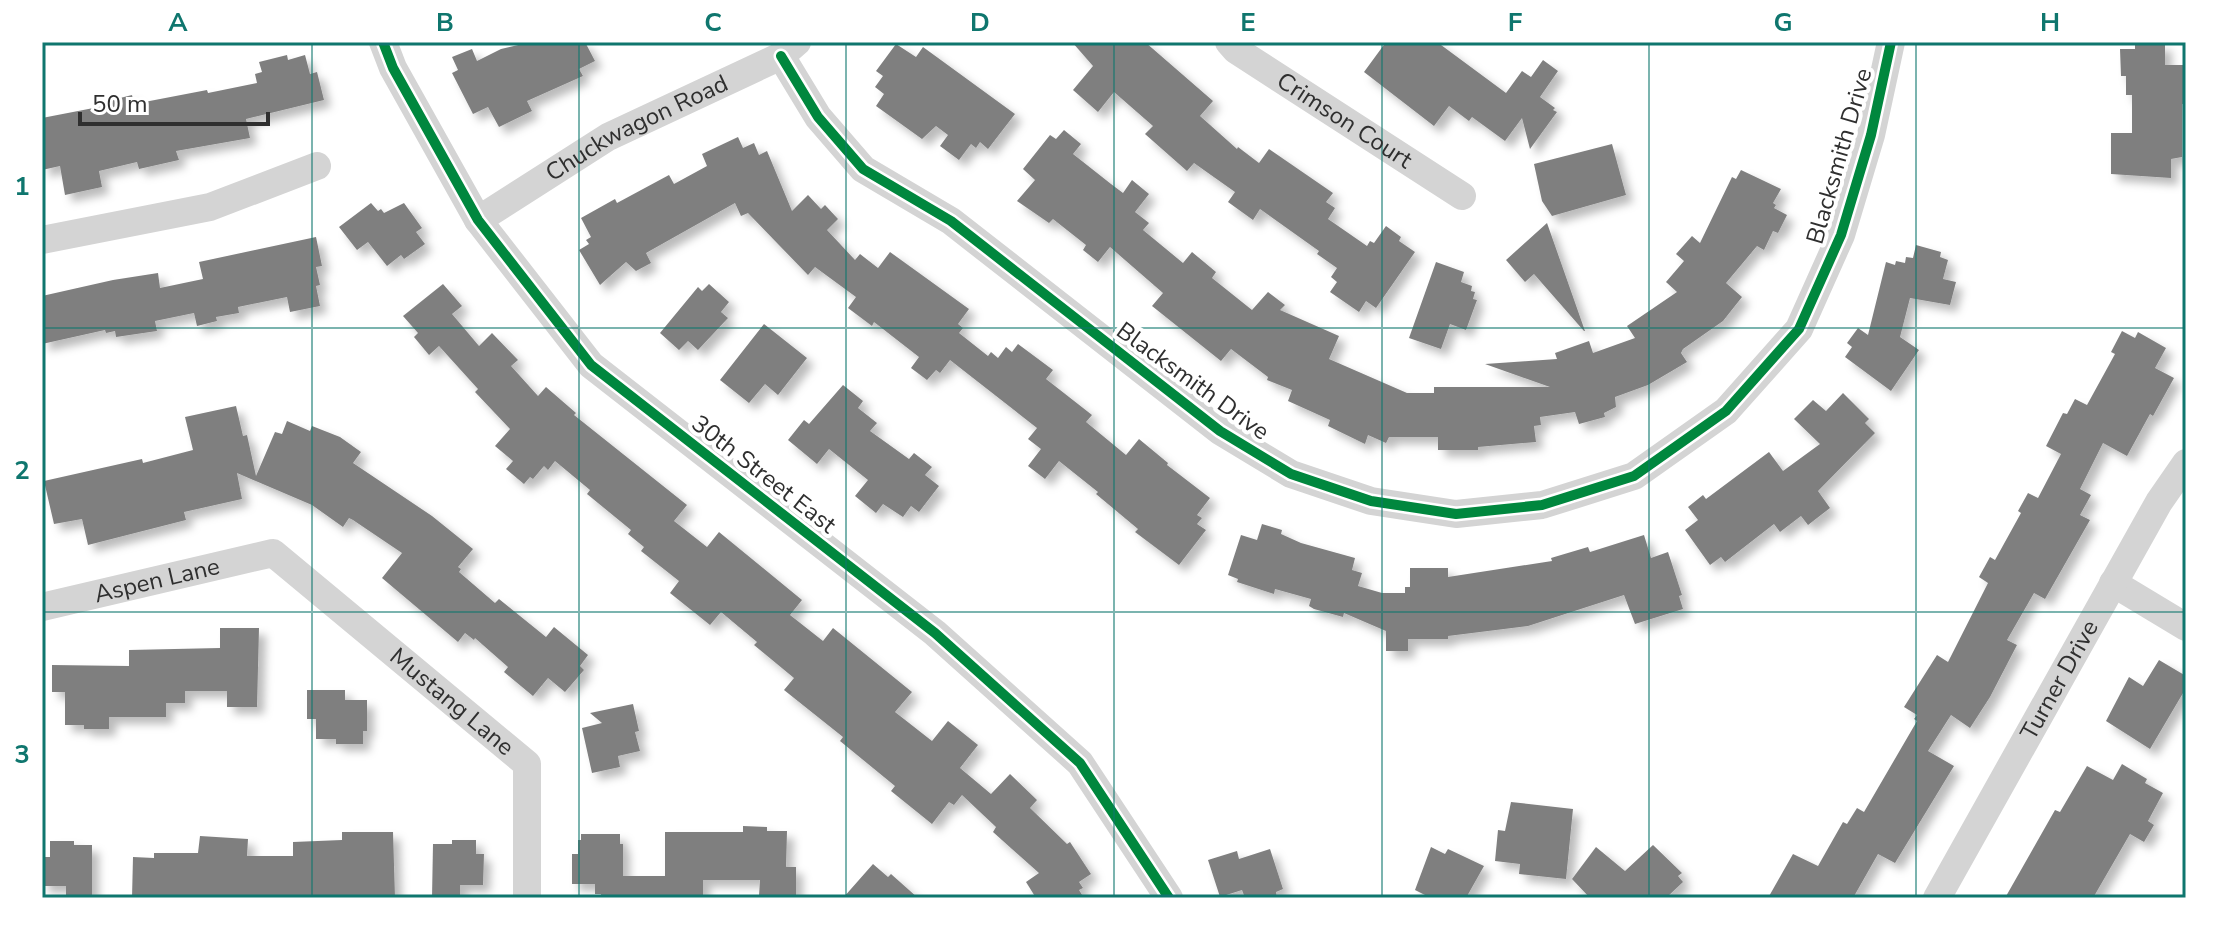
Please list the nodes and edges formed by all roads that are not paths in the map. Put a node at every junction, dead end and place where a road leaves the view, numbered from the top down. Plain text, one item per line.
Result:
1 (383, 42) edge
2 (1229, 42) edge
3 (1891, 42) edge
4 (789, 49) edge
5 (317, 166) dead end
6 (1462, 196) dead end
7 (478, 220) junction
8 (42, 240) edge
9 (2186, 463) edge
10 (273, 553) joint
11 (2113, 583) junction
12 (42, 607) edge
13 (2186, 627) edge
14 (527, 898) edge
15 (1169, 898) edge
16 (1937, 898) edge

1 - 7 street, 30th Street East
2 - 6 street, Crimson Court
3 - 4 street, Blacksmith Drive
4 - 7 street, Chuckwagon Road
5 - 8 street
7 - 15 street, 30th Street East
9 - 11 street, Turner Drive
10 - 12 street, Aspen Lane
10 - 14 street, Mustang Lane
11 - 13 street
11 - 16 street, Turner Drive

